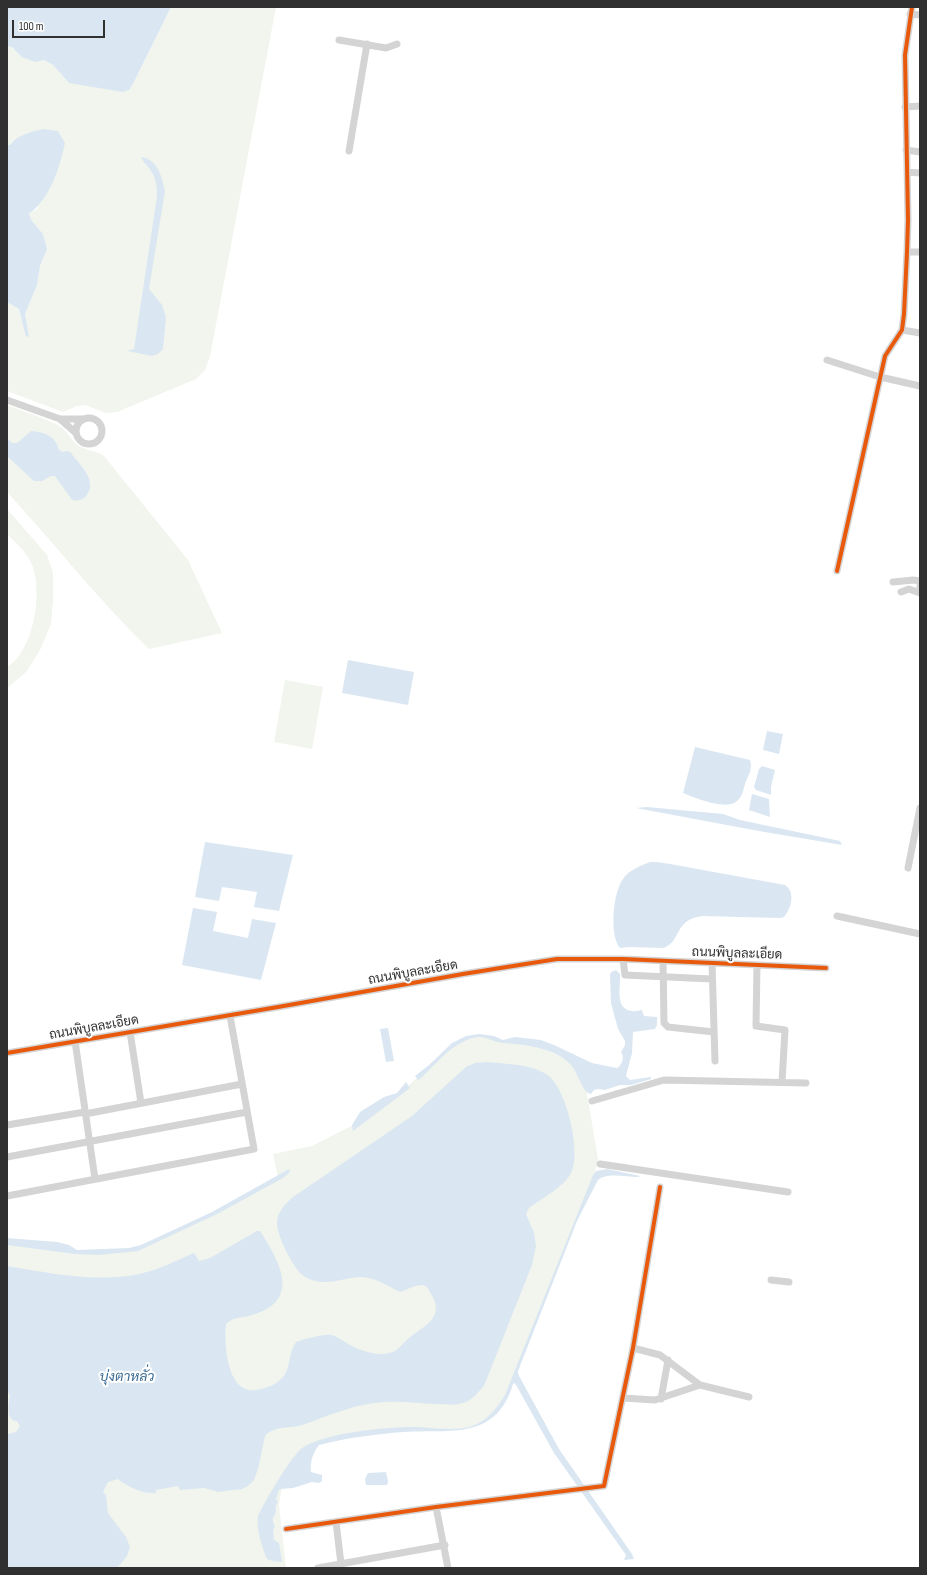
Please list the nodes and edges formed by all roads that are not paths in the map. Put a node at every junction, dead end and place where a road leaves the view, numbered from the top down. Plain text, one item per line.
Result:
1 (911, 10) edge
2 (920, 15) edge
3 (339, 40) dead end
4 (367, 44) junction
5 (397, 44) dead end
6 (920, 106) edge
7 (905, 107) junction
8 (906, 150) junction
9 (349, 151) dead end
10 (920, 152) edge
11 (907, 172) junction
12 (920, 173) edge
13 (907, 252) junction
14 (920, 252) edge
15 (902, 330) junction
16 (920, 333) edge
17 (827, 360) dead end
18 (880, 377) junction
19 (920, 386) edge
20 (7, 400) edge
21 (60, 419) junction
22 (83, 419) junction
23 (76, 433) junction
24 (837, 571) dead end
25 (920, 581) edge
26 (893, 582) dead end
27 (920, 585) edge
28 (901, 592) dead end
29 (920, 808) edge
30 (908, 868) dead end
31 (837, 916) dead end
32 (920, 934) edge
33 (623, 960) junction
34 (662, 961) junction
35 (712, 963) junction
36 (757, 965) junction
37 (826, 968) dead end
38 (663, 977) junction
39 (712, 979) junction
40 (230, 1016) junction
41 (130, 1032) junction
42 (714, 1032) junction
43 (75, 1041) junction
44 (7, 1053) edge
45 (715, 1061) dead end
46 (782, 1082) junction
47 (806, 1082) dead end
48 (242, 1084) junction
49 (592, 1101) dead end
50 (141, 1103) junction
51 (247, 1112) junction
52 (85, 1113) junction
53 (7, 1125) edge
54 (89, 1141) junction
55 (7, 1157) edge
56 (600, 1164) dead end
57 (95, 1179) junction
58 (660, 1187) dead end
59 (788, 1192) dead end
60 (7, 1196) edge
61 (771, 1280) dead end
62 (789, 1282) dead end
63 (633, 1348) junction
64 (668, 1360) junction
65 (700, 1385) junction
66 (749, 1397) dead end
67 (623, 1398) junction
68 (661, 1399) junction
69 (436, 1507) junction
70 (336, 1522) junction
71 (286, 1529) dead end
72 (445, 1545) junction
73 (340, 1564) junction
74 (318, 1568) edge
75 (448, 1568) edge

1 - 2 street
1 - 7 street
3 - 4 street
4 - 5 street
4 - 9 street
6 - 7 street
7 - 8 street
8 - 10 street
8 - 11 street
11 - 12 street
11 - 13 street
13 - 14 street
13 - 15 street
15 - 16 street
15 - 18 street
17 - 18 street
18 - 19 street
18 - 24 street
20 - 21 street
21 - 22 street
21 - 23 street
22 - 23 street
22 - 23 street
25 - 26 street
27 - 28 street
29 - 30 street
31 - 32 street
33 - 34 street, ถนนพิบูลละเอียด
33 - 38 street
33 - 40 street, ถนนพิบูลละเอียด
34 - 35 street, ถนนพิบูลละเอียด
34 - 38 street
35 - 36 street, ถนนพิบูลละเอียด
35 - 39 street
36 - 37 street, ถนนพิบูลละเอียด
36 - 46 street
38 - 39 street
38 - 42 street
39 - 42 street
40 - 41 street, ถนนพิบูลละเอียด
40 - 48 street
41 - 43 street, ถนนพิบูลละเอียด
41 - 50 street
42 - 45 street
43 - 44 street, ถนนพิบูลละเอียด
43 - 52 street
46 - 47 street
46 - 49 street
48 - 50 street
48 - 51 street
50 - 52 street
51 - 54 street
51 - 57 street
52 - 53 street
52 - 54 street
54 - 55 street
54 - 57 street
56 - 59 street
57 - 60 street
58 - 63 street
61 - 62 street
63 - 64 street
63 - 67 street
64 - 65 street
64 - 68 street
65 - 66 street
65 - 68 street
67 - 68 street
67 - 69 street
69 - 70 street
69 - 72 street
70 - 71 street
70 - 73 street
72 - 73 street
72 - 75 street
73 - 74 street

